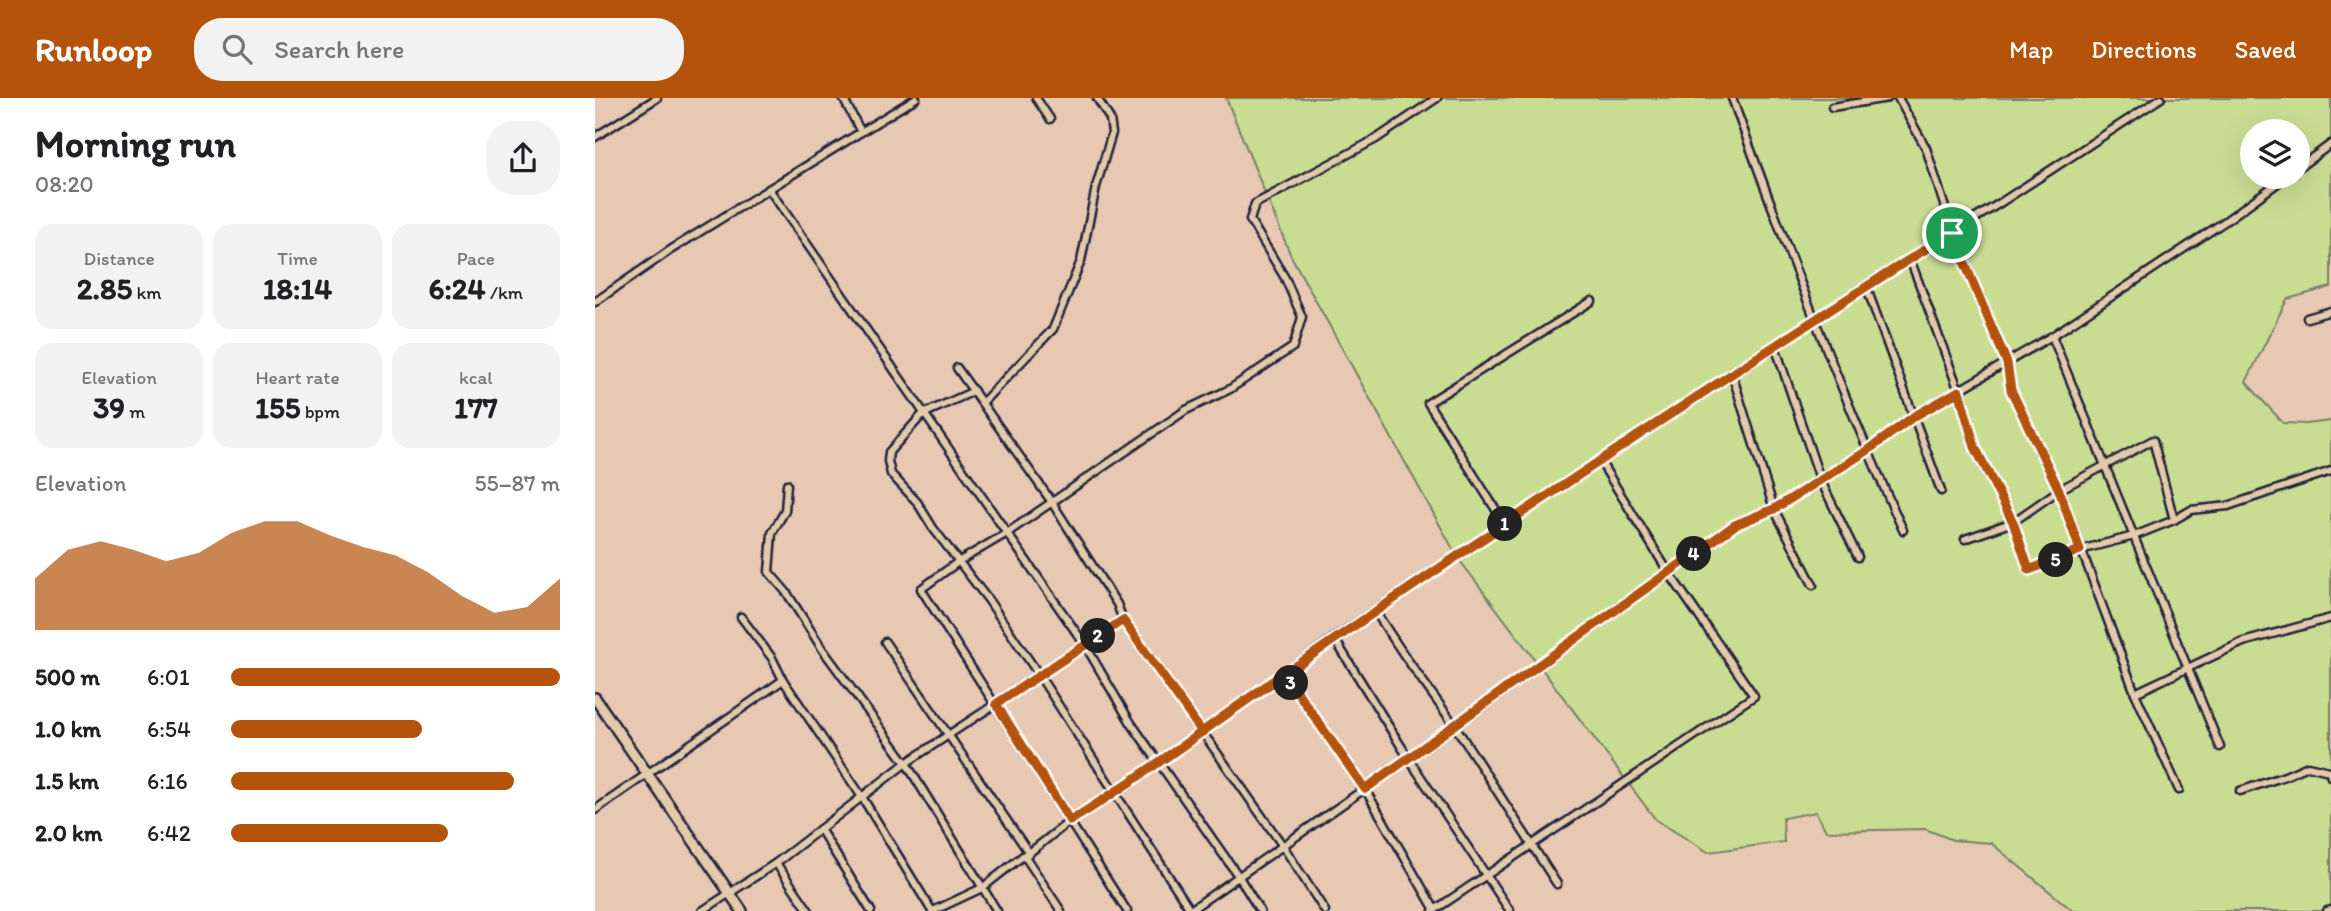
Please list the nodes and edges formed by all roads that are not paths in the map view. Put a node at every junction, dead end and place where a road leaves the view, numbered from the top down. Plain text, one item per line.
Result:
1 (657, 98) edge
2 (843, 98) edge
3 (1036, 98) edge
4 (1097, 98) edge
5 (1437, 98) edge
6 (1732, 98) edge
7 (1888, 98) edge
8 (1898, 98) edge
9 (2161, 98) edge
10 (912, 99) edge
11 (1832, 107) dead end
12 (1050, 119) dead end
13 (861, 132) junction
14 (595, 137) edge
15 (2331, 144) edge
16 (2310, 159) edge
17 (769, 189) junction
18 (2269, 189) edge
19 (1952, 233) junction
20 (1910, 259) junction
21 (1865, 286) junction
22 (1592, 301) dead end
23 (595, 302) edge
24 (2331, 311) edge
25 (2307, 318) dead end
26 (1815, 320) junction
27 (2052, 336) junction
28 (1775, 346) junction
29 (2007, 363) junction
30 (957, 368) dead end
31 (1732, 374) junction
32 (974, 391) junction
33 (1959, 391) junction
34 (982, 403) junction
35 (923, 414) junction
36 (1913, 417) junction
37 (1867, 451) junction
38 (1600, 461) junction
39 (2103, 466) junction
40 (2331, 471) edge
41 (1820, 479) junction
42 (787, 484) dead end
43 (2059, 490) junction
44 (1941, 491) dead end
45 (1052, 503) junction
46 (1774, 509) junction
47 (2174, 520) junction
48 (2013, 522) junction
49 (1505, 524) junction
50 (1903, 530) dead end
51 (1007, 533) junction
52 (2134, 537) junction
53 (1965, 539) dead end
54 (2080, 550) junction
55 (1858, 556) dead end
56 (958, 562) junction
57 (1669, 573) junction
58 (1813, 584) dead end
59 (1375, 611) junction
60 (741, 617) dead end
61 (2331, 618) edge
62 (1123, 620) junction
63 (1334, 638) junction
64 (885, 642) dead end
65 (1085, 645) junction
66 (2186, 669) junction
67 (1284, 673) junction
68 (1039, 675) junction
69 (783, 680) junction
70 (2135, 693) junction
71 (595, 698) edge
72 (996, 704) junction
73 (1455, 726) junction
74 (1202, 732) junction
75 (949, 734) junction
76 (2220, 747) dead end
77 (1409, 759) junction
78 (1160, 762) junction
79 (906, 763) junction
80 (647, 773) junction
81 (2331, 777) edge
82 (1365, 789) junction
83 (2179, 790) dead end
84 (2240, 791) dead end
85 (1115, 793) junction
86 (862, 797) junction
87 (595, 810) edge
88 (1070, 821) junction
89 (820, 830) junction
90 (1532, 845) junction
91 (1283, 846) junction
92 (1027, 854) junction
93 (776, 863) junction
94 (1487, 875) junction
95 (1239, 877) junction
96 (1557, 884) dead end
97 (982, 888) junction
98 (729, 892) junction
99 (1434, 910) edge
100 (702, 911) edge
101 (742, 911) edge
102 (809, 911) edge
103 (871, 911) edge
104 (932, 911) edge
105 (997, 911) edge
106 (1061, 911) edge
107 (1127, 911) edge
108 (1190, 911) edge
109 (1260, 911) edge
110 (1325, 911) edge
111 (1510, 911) edge

1 - 14 street
2 - 13 street
3 - 12 street
4 - 34 street
5 - 45 street
6 - 26 street
7 - 11 street
8 - 19 street
9 - 19 street
10 - 13 street
13 - 17 street
15 - 16 street
17 - 23 street
17 - 35 street
18 - 27 street
19 - 20 street
19 - 29 street
20 - 21 street
20 - 33 street
21 - 26 street
21 - 36 street
22 - 49 street
24 - 25 street
26 - 28 street
26 - 37 street
27 - 29 street
27 - 39 street
28 - 31 street
28 - 41 street
29 - 33 street
29 - 43 street
30 - 32 street
31 - 38 street
31 - 46 street
32 - 34 street
32 - 35 street
33 - 36 street
33 - 48 street
34 - 45 street
35 - 51 street
35 - 56 street
36 - 37 street
36 - 44 street
37 - 41 street
37 - 50 street
38 - 49 street
38 - 57 street
39 - 43 street
39 - 47 street
39 - 52 street
40 - 47 street
41 - 46 street
41 - 55 street
42 - 79 street
43 - 48 street
43 - 54 street
45 - 51 street
45 - 62 street
46 - 57 street
46 - 58 street
47 - 52 street
48 - 53 street
48 - 54 street
49 - 59 street
51 - 56 street
51 - 65 street
52 - 54 street
52 - 66 street
54 - 70 street
56 - 68 street
56 - 72 street
57 - 73 street
57 - 90 street
59 - 63 street
59 - 73 street
60 - 69 street
61 - 66 street
62 - 65 street
62 - 74 street
63 - 67 street
63 - 77 street
64 - 75 street
65 - 68 street
65 - 78 street
66 - 70 street
66 - 76 street
67 - 74 street
67 - 82 street
68 - 72 street
68 - 85 street
69 - 80 street
69 - 86 street
70 - 83 street
71 - 80 street
72 - 75 street
72 - 88 street
73 - 77 street
73 - 90 street
74 - 78 street
74 - 91 street
75 - 79 street
75 - 92 street
77 - 82 street
77 - 94 street
78 - 85 street
78 - 95 street
79 - 86 street
79 - 97 street
80 - 87 street
80 - 98 street
81 - 84 street
82 - 91 street
82 - 99 street
85 - 88 street
85 - 108 street
86 - 89 street
86 - 104 street
88 - 92 street
88 - 107 street
89 - 93 street
89 - 103 street
90 - 94 street
90 - 96 street
91 - 95 street
91 - 110 street
92 - 97 street
92 - 106 street
93 - 98 street
93 - 102 street
94 - 99 street
94 - 111 street
95 - 108 street
95 - 109 street
97 - 104 street
97 - 105 street
98 - 100 street
98 - 101 street

